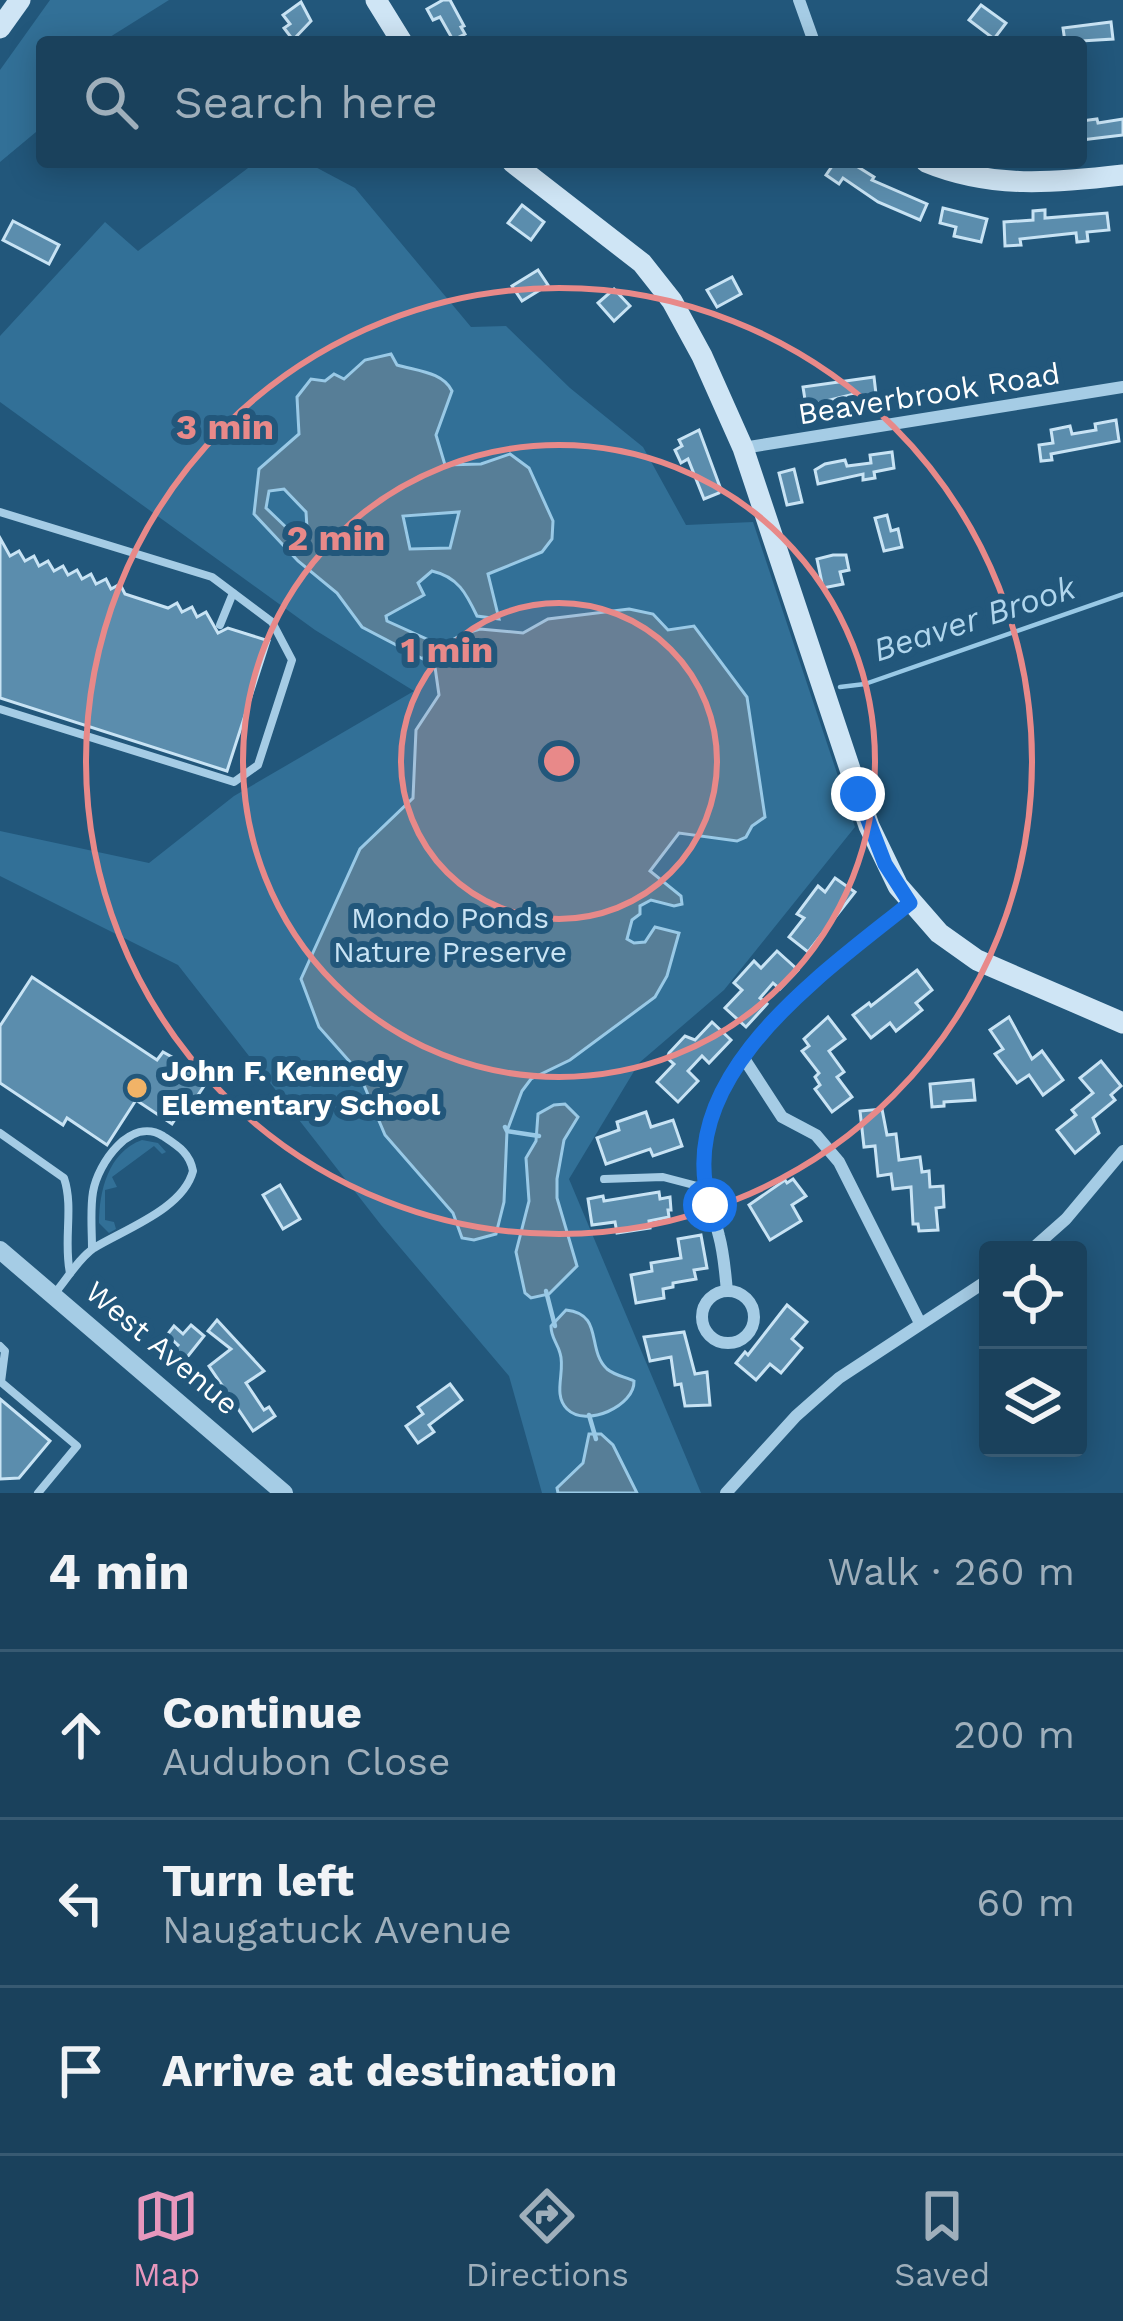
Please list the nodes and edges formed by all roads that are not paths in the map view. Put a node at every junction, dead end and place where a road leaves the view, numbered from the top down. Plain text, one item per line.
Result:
1 (20, 0) edge
2 (376, 0) edge
3 (799, 0) edge
4 (0, 28) edge
5 (398, 36) edge
6 (812, 36) edge
7 (520, 168) edge
8 (942, 168) edge
9 (1123, 175) edge
10 (1123, 387) edge
11 (743, 448) junction
12 (0, 512) edge
13 (232, 592) junction
14 (220, 625) dead end
15 (0, 710) edge
16 (910, 903) junction
17 (1123, 1023) edge
18 (743, 1057) junction
19 (0, 1133) edge
20 (1123, 1151) edge
21 (604, 1179) dead end
22 (705, 1188) junction
23 (1042, 1241) edge
24 (92, 1249) junction
25 (0, 1250) edge
26 (70, 1275) junction
27 (979, 1286) edge
28 (727, 1291) junction
29 (53, 1294) junction
30 (920, 1323) junction
31 (0, 1346) edge
32 (38, 1493) edge
33 (284, 1493) edge
34 (727, 1493) edge

1 - 4 main road
2 - 5 main road
3 - 6 street
7 - 11 main road
8 - 9 main road
10 - 11 street, Beaverbrook Road
11 - 16 main road
12 - 13 lane
13 - 14 lane
13 - 15 lane
16 - 17 main road
16 - 18 street
18 - 22 street
18 - 30 street
19 - 26 lane
20 - 23 street
21 - 22 lane
22 - 28 street
24 - 24 lane
24 - 26 lane
25 - 29 street, West Avenue
26 - 29 lane
27 - 30 street
28 - 28 street
29 - 33 street, West Avenue
30 - 34 street
31 - 32 lane

